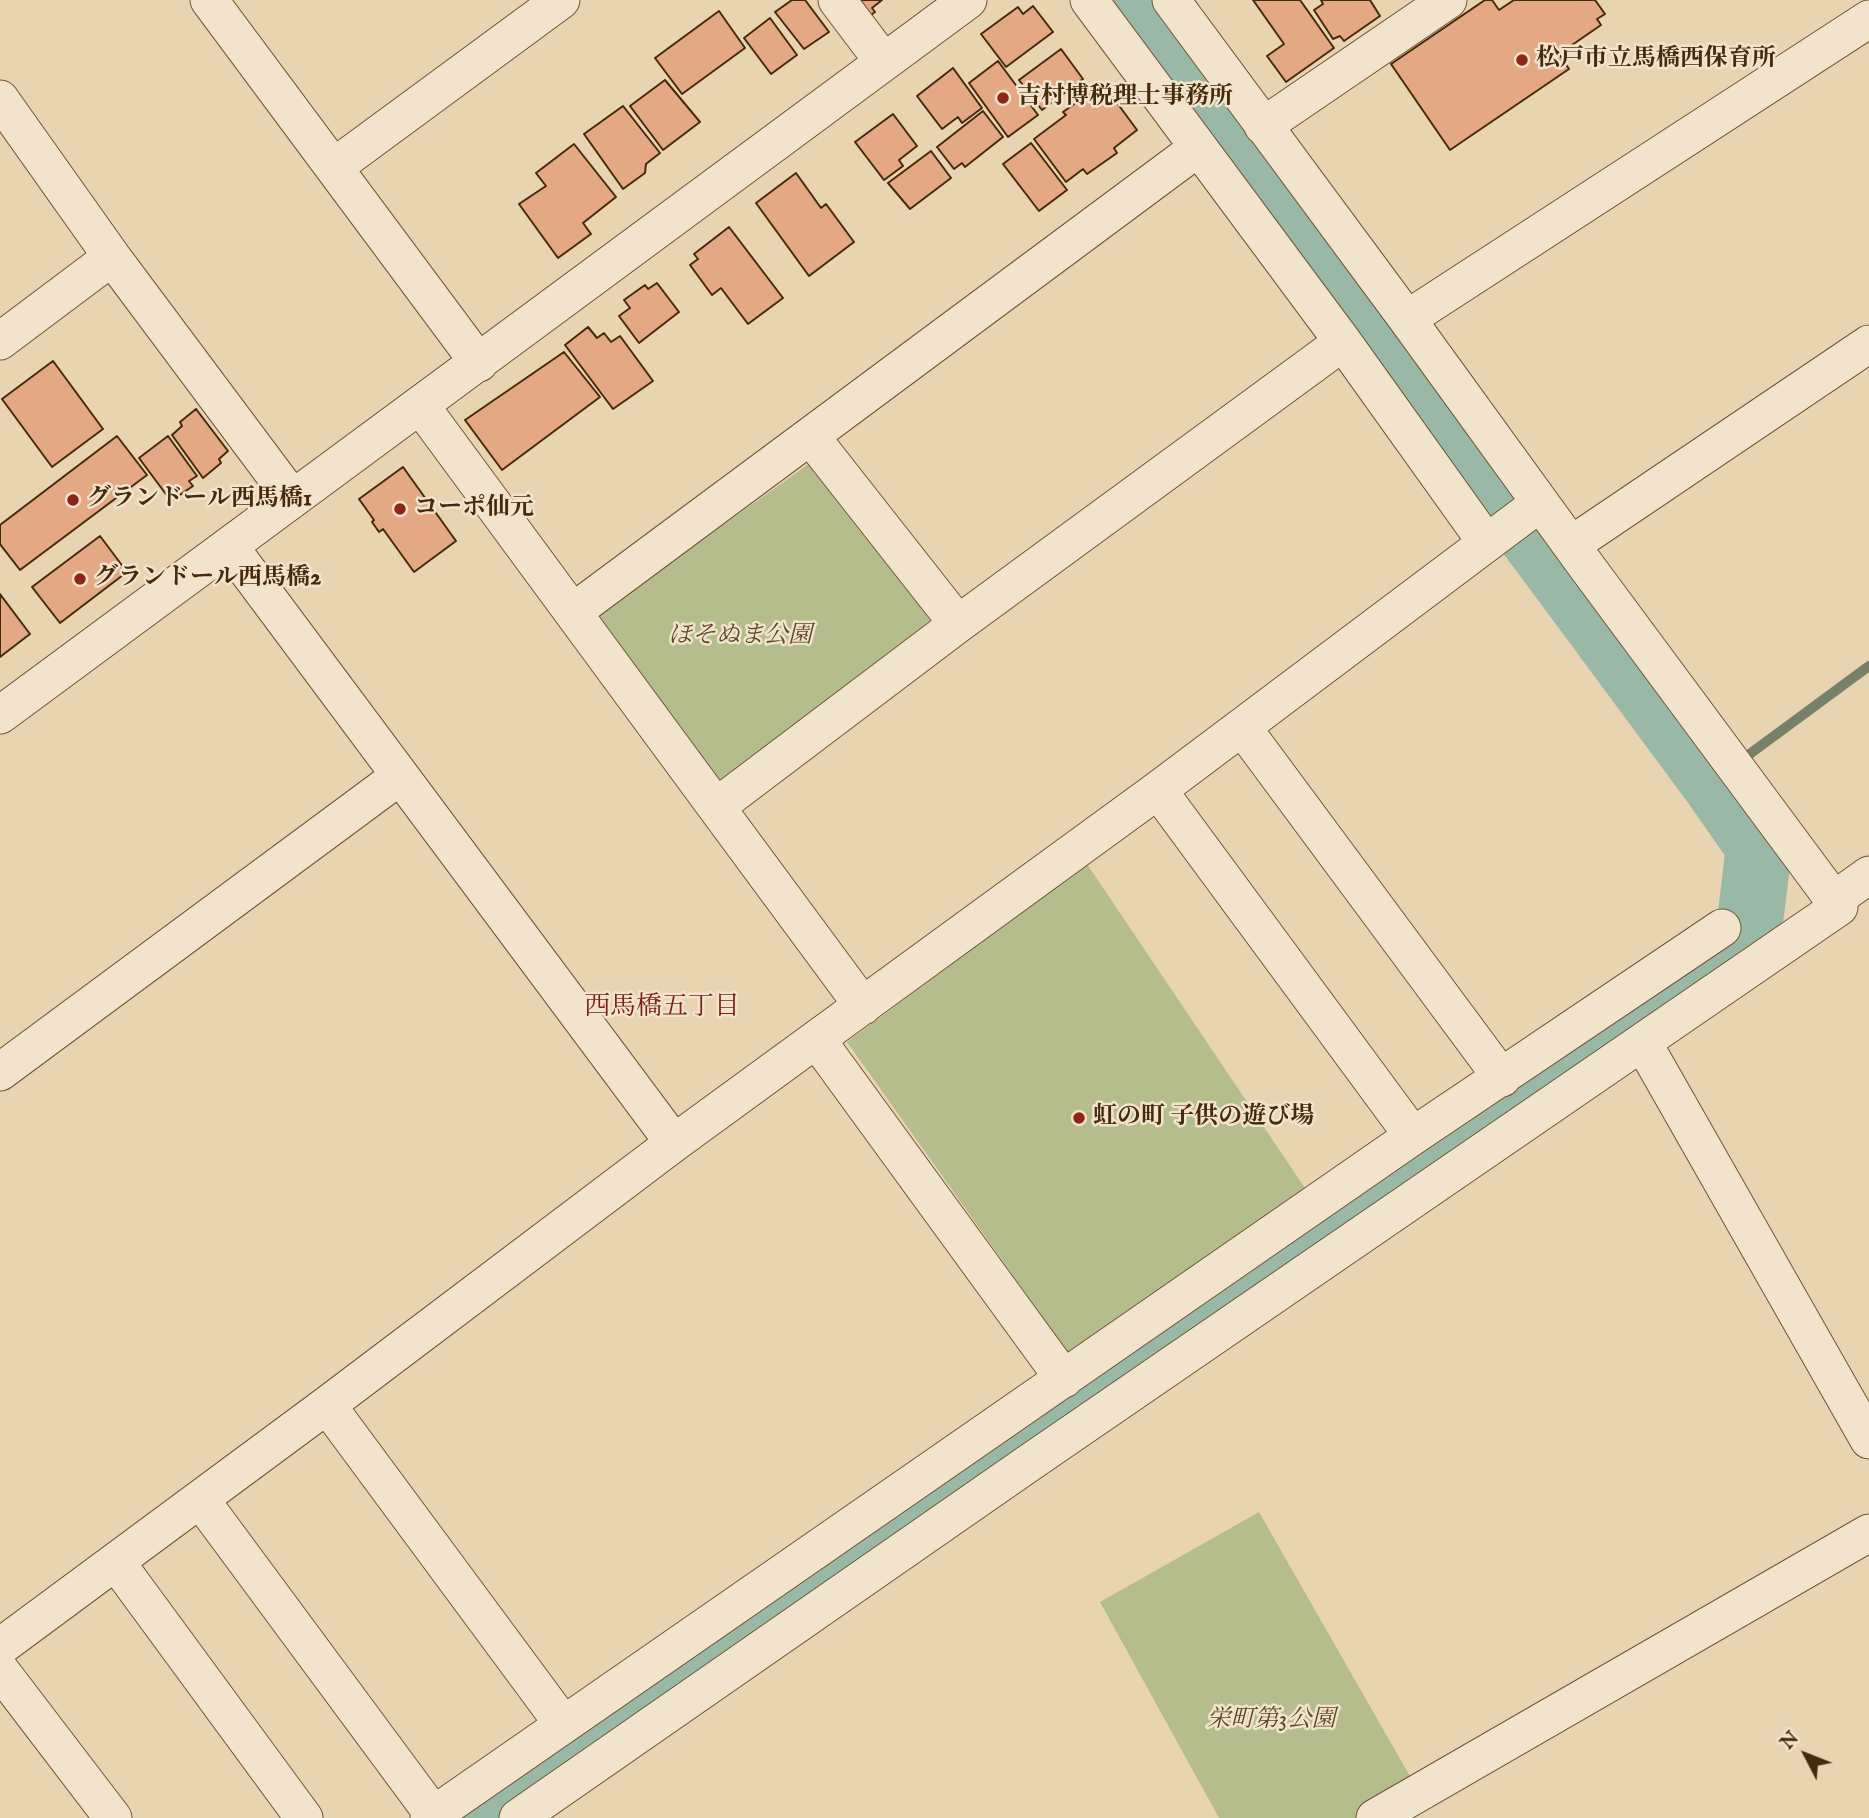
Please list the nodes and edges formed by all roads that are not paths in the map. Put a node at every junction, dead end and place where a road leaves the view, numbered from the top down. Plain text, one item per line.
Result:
1 (209, 0) edge
2 (561, 0) edge
3 (837, 0) edge
4 (968, 0) edge
5 (1089, 0) edge
6 (1171, 0) edge
7 (1448, 0) edge
8 (1869, 19) edge
9 (883, 61) junction
10 (0, 99) edge
11 (1263, 126) junction
12 (1198, 148) junction
13 (334, 167) junction
14 (112, 257) junction
15 (1407, 318) junction
16 (0, 341) edge
17 (1343, 342) junction
18 (1869, 344) edge
19 (479, 363) junction
20 (420, 405) junction
21 (811, 437) junction
22 (292, 498) junction
23 (1540, 503) junction
24 (1486, 542) junction
25 (1570, 545) junction
26 (229, 546) junction
27 (573, 612) junction
28 (958, 624) junction
29 (0, 715) edge
30 (1242, 727) junction
31 (400, 776) junction
32 (1158, 790) junction
33 (716, 807) junction
34 (1869, 875) edge
35 (1834, 900) junction
36 (1722, 928) dead end
37 (863, 1006) junction
38 (817, 1040) junction
39 (1643, 1043) junction
40 (0, 1072) edge
41 (1503, 1078) junction
42 (1413, 1136) junction
43 (674, 1143) junction
44 (1064, 1379) junction
45 (327, 1405) junction
46 (1869, 1440) edge
47 (200, 1499) junction
48 (1869, 1533) edge
49 (116, 1562) junction
50 (0, 1647) edge
51 (0, 1670) edge
52 (563, 1724) junction
53 (433, 1817) edge
54 (113, 1818) edge
55 (304, 1818) edge
56 (518, 1818) edge
57 (1375, 1818) edge

1 - 13 street
2 - 13 street
3 - 9 street
4 - 9 street
5 - 12 street
6 - 11 street
7 - 11 street
8 - 15 street
9 - 19 street
10 - 14 street
11 - 15 street
12 - 17 street
12 - 21 street
13 - 19 street
14 - 16 street
14 - 22 street
15 - 23 street
17 - 24 street
17 - 28 street
18 - 25 street
19 - 20 street
20 - 22 street
20 - 27 street
21 - 27 street
21 - 28 street
22 - 26 street
23 - 24 street
23 - 25 street
24 - 30 street
25 - 35 street
26 - 29 street
26 - 31 street
27 - 33 street
28 - 33 street
30 - 32 street
30 - 41 street
31 - 40 street
31 - 43 street
32 - 37 street
32 - 42 street
33 - 37 street
34 - 35 street
35 - 39 street
36 - 41 street
37 - 38 street
38 - 43 street
38 - 44 street
39 - 46 street
39 - 56 street
41 - 42 street
42 - 44 street
43 - 45 street
44 - 52 street
45 - 47 street
45 - 52 street
47 - 49 street
47 - 53 street
48 - 57 street
49 - 50 street
49 - 55 street
51 - 54 street
52 - 53 street

